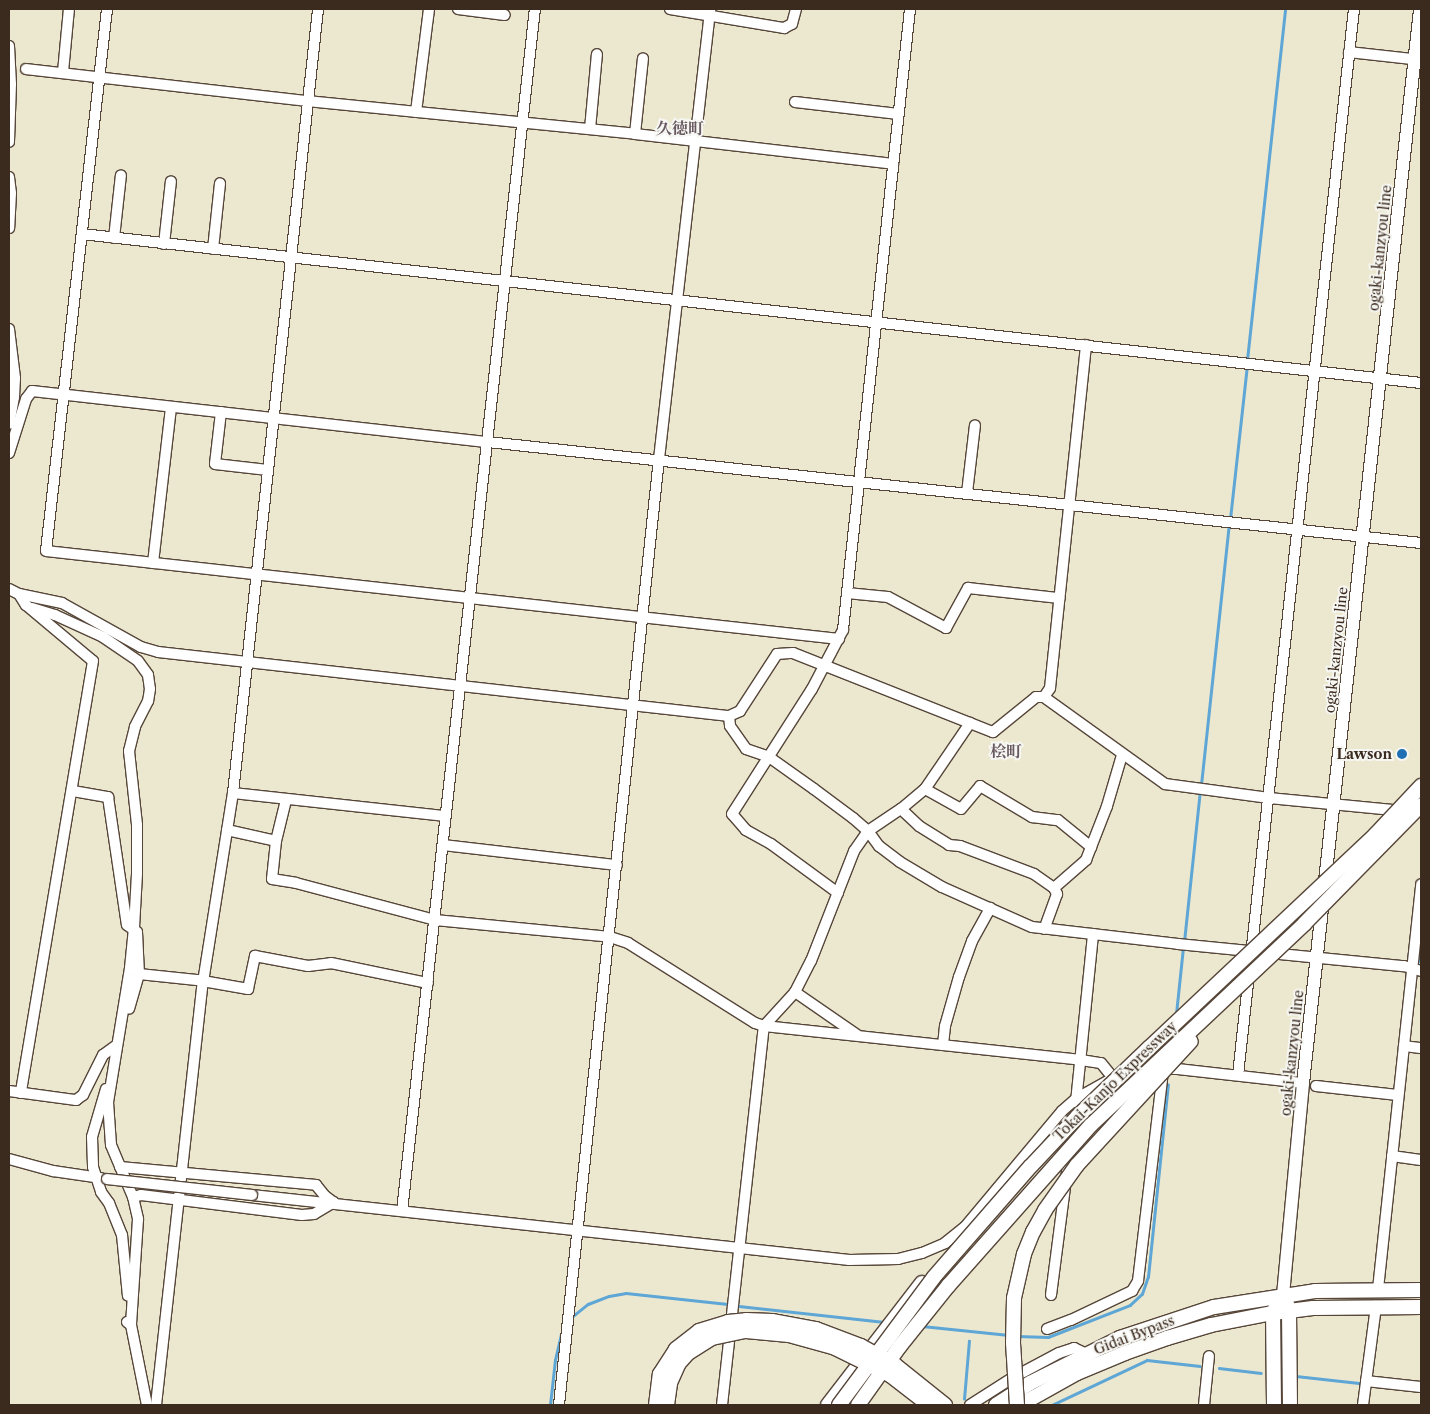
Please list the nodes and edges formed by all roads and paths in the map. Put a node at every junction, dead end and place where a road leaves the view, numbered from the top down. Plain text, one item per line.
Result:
1 (69, 9) edge
2 (107, 9) edge
3 (318, 9) edge
4 (429, 9) edge
5 (458, 9) edge
6 (535, 9) edge
7 (670, 9) edge
8 (796, 9) edge
9 (910, 9) edge
10 (1354, 9) edge
11 (1420, 9) edge
12 (710, 13) edge
13 (505, 15) dead end
14 (9, 46) edge
15 (1349, 52) junction
16 (598, 54) dead end
17 (643, 58) dead end
18 (1418, 60) edge
19 (26, 69) dead end
20 (63, 72) junction
21 (99, 77) junction
22 (307, 101) junction
23 (795, 102) dead end
24 (416, 112) junction
25 (898, 114) junction
26 (522, 122) junction
27 (590, 129) junction
28 (635, 134) junction
29 (695, 141) junction
30 (9, 142) edge
31 (893, 164) junction
32 (121, 175) dead end
33 (9, 177) edge
34 (171, 180) dead end
35 (220, 183) dead end
36 (9, 228) edge
37 (82, 234) junction
38 (114, 238) junction
39 (164, 244) junction
40 (213, 250) junction
41 (292, 258) junction
42 (505, 282) junction
43 (678, 301) junction
44 (877, 321) junction
45 (9, 328) edge
46 (1086, 345) junction
47 (1316, 371) junction
48 (1381, 379) junction
49 (1421, 383) edge
50 (64, 394) junction
51 (171, 406) junction
52 (221, 412) junction
53 (274, 418) junction
54 (9, 424) edge
55 (975, 425) dead end
56 (488, 442) junction
57 (9, 453) edge
58 (659, 459) junction
59 (268, 470) junction
60 (860, 481) junction
61 (967, 493) junction
62 (1069, 504) junction
63 (1297, 529) junction
64 (1364, 536) junction
65 (1421, 543) edge
66 (153, 563) junction
67 (257, 574) junction
68 (11, 590) edge
69 (848, 593) junction
70 (470, 597) junction
71 (1058, 598) junction
72 (32, 608) junction
73 (643, 617) junction
74 (839, 639) junction
75 (248, 661) junction
76 (825, 665) junction
77 (460, 685) junction
78 (1044, 697) junction
79 (634, 704) junction
80 (730, 716) junction
81 (970, 723) junction
82 (1122, 755) junction
83 (770, 757) junction
84 (1421, 786) edge
85 (925, 789) junction
86 (73, 791) junction
87 (233, 793) junction
88 (1269, 798) junction
89 (286, 800) junction
90 (1335, 804) junction
91 (1421, 805) edge
92 (901, 809) junction
93 (1421, 813) edge
94 (446, 816) junction
95 (227, 830) junction
96 (868, 831) junction
97 (276, 842) junction
98 (442, 845) junction
99 (1092, 847) junction
100 (617, 865) junction
101 (1421, 884) edge
102 (1054, 888) junction
103 (838, 893) junction
104 (990, 908) junction
105 (435, 920) junction
106 (1305, 923) junction
107 (134, 928) junction
108 (1044, 929) junction
109 (1093, 934) junction
110 (610, 937) junction
111 (1252, 951) junction
112 (1318, 958) junction
113 (1417, 970) edge
114 (139, 974) junction
115 (203, 982) junction
116 (428, 983) junction
117 (794, 992) junction
118 (121, 1023) junction
119 (764, 1026) junction
120 (858, 1036) junction
121 (117, 1045) junction
122 (943, 1045) junction
123 (1404, 1046) junction
124 (1421, 1048) edge
125 (1081, 1060) junction
126 (1163, 1069) junction
127 (1238, 1075) junction
128 (1113, 1078) junction
129 (110, 1082) junction
130 (1303, 1083) junction
131 (1316, 1086) dead end
132 (9, 1091) edge
133 (21, 1093) junction
134 (1398, 1095) junction
135 (1077, 1098) junction
136 (1392, 1156) junction
137 (9, 1159) edge
138 (1421, 1160) edge
139 (120, 1167) junction
140 (182, 1173) junction
141 (90, 1176) junction
142 (133, 1197) junction
143 (179, 1199) junction
144 (334, 1202) junction
145 (402, 1211) junction
146 (984, 1217) junction
147 (578, 1230) junction
148 (740, 1248) junction
149 (1378, 1290) junction
150 (1421, 1290) edge
151 (1051, 1295) dead end
152 (1283, 1295) junction
153 (1376, 1306) junction
154 (1421, 1307) edge
155 (1290, 1311) junction
156 (1273, 1313) junction
157 (131, 1325) junction
158 (1047, 1329) dead end
159 (1087, 1354) junction
160 (1209, 1356) dead end
161 (1366, 1381) junction
162 (1421, 1387) edge
163 (1038, 1399) edge
164 (147, 1405) edge
165 (156, 1405) edge
166 (559, 1405) edge
167 (656, 1405) edge
168 (667, 1405) edge
169 (722, 1405) edge
170 (828, 1405) edge
171 (839, 1405) edge
172 (858, 1405) edge
173 (929, 1405) edge
174 (945, 1405) edge
175 (970, 1405) edge
176 (996, 1405) edge
177 (1018, 1405) edge
178 (1204, 1405) edge
179 (1274, 1405) edge
180 (1290, 1405) edge
181 (1363, 1405) edge

1 - 20 street
2 - 21 street
3 - 22 street
4 - 24 street
5 - 13 street
6 - 26 street
7 - 12 street
8 - 12 street
9 - 25 street
10 - 15 street
11 - 18 main road, ogaki-kanzyou line
12 - 29 street
14 - 30 street
15 - 18 street
15 - 47 street
16 - 27 street
17 - 28 street
18 - 48 main road, ogaki-kanzyou line
19 - 20 street
20 - 21 street
21 - 22 street
21 - 37 street
22 - 24 street
22 - 41 street
23 - 25 street
24 - 26 street
25 - 31 street
26 - 27 street
26 - 42 street
27 - 28 street
28 - 29 street
29 - 31 street
29 - 43 street
31 - 44 street
32 - 38 street
33 - 36 street
34 - 39 street
35 - 40 street
37 - 38 street
37 - 50 street
38 - 39 street
39 - 40 street
40 - 41 street
41 - 42 street
41 - 53 street
42 - 43 street
42 - 56 street
43 - 44 street
43 - 58 street
44 - 46 street
44 - 60 street
45 - 54 street
46 - 47 street
46 - 62 street
47 - 48 street
47 - 63 street
48 - 49 street
48 - 64 main road, ogaki-kanzyou line
50 - 51 street
50 - 57 street
50 - 66 street
51 - 52 street
51 - 66 street
52 - 53 street
52 - 59 street
53 - 56 street
53 - 59 street
55 - 61 street
56 - 58 street
56 - 70 street
58 - 60 street
58 - 73 street
59 - 67 street
60 - 61 street
60 - 69 street
61 - 62 street
62 - 63 street
62 - 71 street
63 - 64 street
63 - 88 street
64 - 65 street
64 - 90 main road, ogaki-kanzyou line
66 - 67 street
67 - 70 street
67 - 75 street
68 - 72 street
68 - 75 street
69 - 71 street
69 - 74 street
70 - 73 street
70 - 77 street
71 - 78 street
72 - 86 street
72 - 107 street
73 - 74 street
73 - 79 street
74 - 76 street
75 - 77 street
75 - 87 street
76 - 80 street
76 - 81 street
76 - 83 street
77 - 79 street
77 - 94 street
78 - 81 street
78 - 82 street
79 - 80 street
79 - 100 street
80 - 83 street
81 - 85 street
82 - 88 street
82 - 99 street
83 - 96 street
83 - 103 street
84 - 146 highway, Tokai-Kanjo Expressway, bridge
85 - 92 street
85 - 99 street
86 - 107 street
86 - 133 street
87 - 89 street
87 - 95 street
88 - 90 street
88 - 111 street
89 - 94 street
89 - 97 street
90 - 93 street
90 - 112 main road, ogaki-kanzyou line
91 - 106 highway, Tokai-Kanjo Expressway, bridge
92 - 96 street
92 - 102 street
94 - 98 street
95 - 97 street
95 - 115 street
96 - 103 street
96 - 104 street
97 - 105 street
98 - 100 street
98 - 105 street
99 - 102 street
100 - 110 street
101 - 113 street
102 - 108 street
103 - 117 street
104 - 108 street
104 - 122 street
105 - 110 street
105 - 116 street
106 - 172 highway, Tokai-Kanjo Expressway, bridge
106 - 177 highway, bridge
107 - 114 street
107 - 118 street
108 - 109 street
109 - 111 street
109 - 125 street
110 - 119 street
110 - 147 street
111 - 112 street
111 - 127 street
112 - 113 street
112 - 130 main road, ogaki-kanzyou line
113 - 123 street
114 - 115 street
114 - 118 street
115 - 116 street
115 - 140 street
116 - 145 street
117 - 119 street
117 - 120 street
118 - 121 street
119 - 120 street
119 - 148 street
120 - 122 street
121 - 129 street
121 - 133 street
122 - 125 street
123 - 124 street
123 - 134 street
125 - 128 street
125 - 135 street
126 - 127 street
126 - 128 street
126 - 158 street
127 - 130 street
128 - 135 street
129 - 139 street
129 - 141 street
130 - 152 main road, ogaki-kanzyou line
131 - 134 street
132 - 133 street
134 - 136 street
135 - 148 street
135 - 151 street
136 - 138 street
136 - 149 street
137 - 141 street
139 - 140 street
139 - 142 street
140 - 143 street
140 - 144 street
141 - 144 street, bridge
141 - 157 street
142 - 143 street
142 - 157 street
143 - 144 street
143 - 165 street
144 - 145 street
145 - 147 street
146 - 170 highway, bridge
146 - 171 highway, Tokai-Kanjo Expressway, bridge
147 - 148 street
147 - 166 street
148 - 169 street
149 - 150 highway, Gidai Bypass
149 - 152 highway, Gidai Bypass
152 - 155 highway
152 - 156 highway
152 - 159 highway, Gidai Bypass
153 - 154 highway, Gidai Bypass
153 - 155 highway, Gidai Bypass
153 - 161 street
155 - 156 highway, Gidai Bypass
155 - 180 highway
156 - 163 highway, Gidai Bypass
156 - 179 highway
157 - 164 street
159 - 175 street
159 - 176 highway, Gidai Bypass
160 - 178 street
161 - 162 street
161 - 181 street
163 - 177 highway, Gidai Bypass
167 - 174 highway, bridge
168 - 173 highway, bridge

